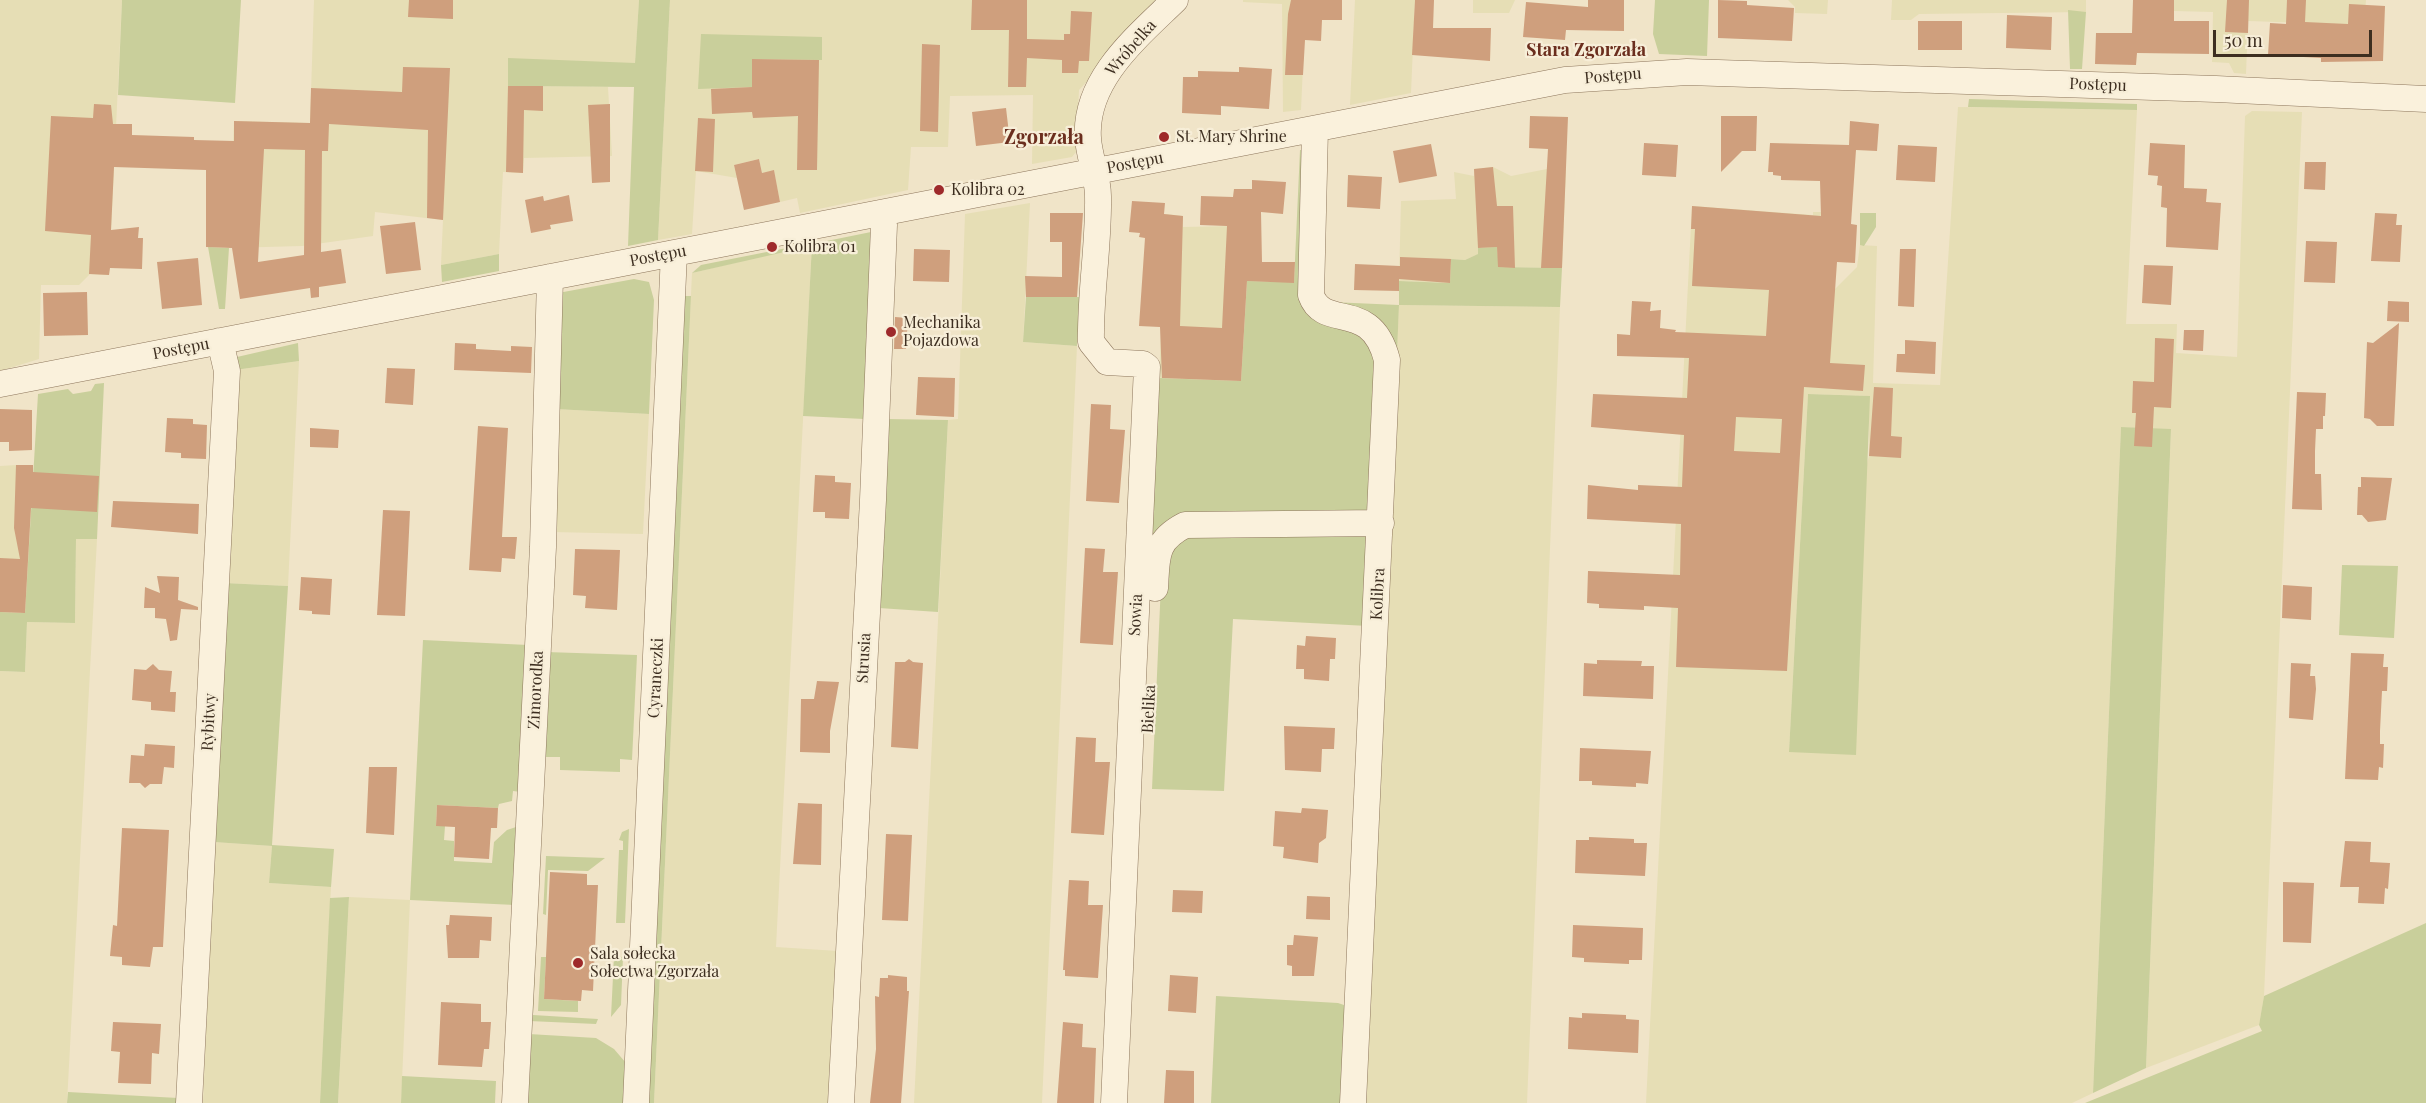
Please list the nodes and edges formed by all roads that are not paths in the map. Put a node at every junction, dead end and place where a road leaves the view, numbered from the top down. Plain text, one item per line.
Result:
1 (1175, 0) edge
2 (2426, 99) edge
3 (1315, 129) junction
4 (1095, 171) junction
5 (881, 213) junction
6 (674, 253) junction
7 (550, 278) junction
8 (220, 341) junction
9 (0, 384) edge
10 (1381, 523) junction
11 (189, 1103) edge
12 (515, 1103) edge
13 (636, 1103) edge
14 (841, 1103) edge
15 (1114, 1103) edge
16 (1132, 1103) edge
17 (1353, 1103) edge

1 - 4 street, Wróbelka
2 - 3 street, Postępu
3 - 4 street, Postępu
3 - 10 street, Kolibra
4 - 5 street, Postępu
4 - 15 street, Sowia
5 - 6 street, Postępu
5 - 14 street, Strusia
6 - 7 street, Postępu
6 - 13 street, Cyraneczki
7 - 8 street, Postępu
7 - 12 street, Zimorodka
8 - 9 street, Postępu
8 - 11 street, Rybitwy
10 - 16 street, Bielika
10 - 17 street, Kolibra

